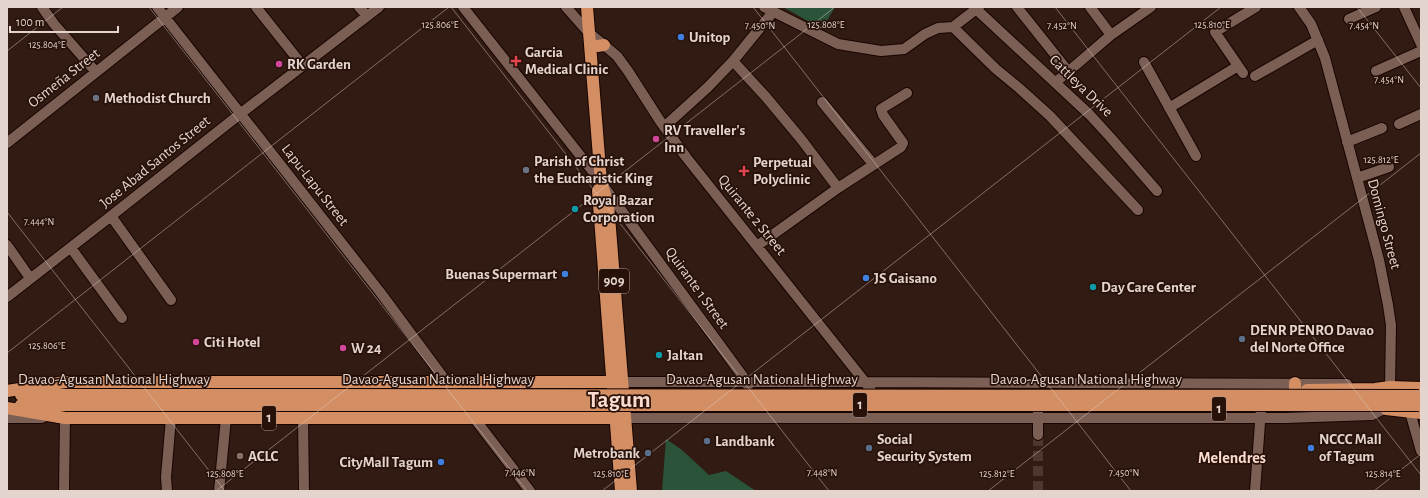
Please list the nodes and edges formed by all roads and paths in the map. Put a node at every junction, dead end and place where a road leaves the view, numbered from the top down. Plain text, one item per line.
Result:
1 (42, 7) edge
2 (157, 7) edge
3 (178, 7) edge
4 (256, 7) edge
5 (359, 7) edge
6 (379, 7) edge
7 (463, 7) edge
8 (566, 7) edge
9 (587, 7) edge
10 (764, 7) edge
11 (1017, 7) edge
12 (1090, 7) edge
13 (1256, 7) edge
14 (1299, 7) edge
15 (1376, 7) edge
16 (1404, 7) edge
17 (978, 8) edge
18 (1146, 8) edge
19 (773, 12) junction
20 (367, 16) junction
21 (165, 17) junction
22 (1349, 19) dead end
23 (952, 27) junction
24 (589, 33) junction
25 (1112, 35) junction
26 (1318, 40) junction
27 (1421, 44) edge
28 (604, 45) junction
29 (591, 48) junction
30 (1421, 52) edge
31 (733, 61) junction
32 (1144, 62) dead end
33 (302, 66) junction
34 (1068, 71) junction
35 (1376, 71) dead end
36 (96, 72) junction
37 (1255, 76) dead end
38 (1056, 82) junction
39 (907, 93) dead end
40 (822, 102) dead end
41 (1169, 108) junction
42 (240, 114) junction
43 (1421, 114) edge
44 (1399, 124) dead end
45 (664, 127) junction
46 (1382, 128) dead end
47 (1347, 142) junction
48 (7, 143) edge
49 (1196, 156) dead end
50 (874, 165) junction
51 (1389, 167) dead end
52 (1356, 178) junction
53 (601, 182) junction
54 (838, 188) junction
55 (1157, 191) dead end
56 (1138, 210) dead end
57 (111, 216) junction
58 (7, 245) edge
59 (757, 246) junction
60 (71, 248) junction
61 (30, 278) junction
62 (7, 297) edge
63 (171, 300) dead end
64 (122, 318) dead end
65 (447, 382) junction
66 (865, 382) junction
67 (618, 387) junction
68 (1295, 387) junction
69 (1390, 387) junction
70 (751, 388) junction
71 (7, 392) edge
72 (1150, 392) junction
73 (7, 395) edge
74 (302, 400) junction
75 (1417, 404) edge
76 (7, 405) edge
77 (7, 408) edge
78 (1128, 409) junction
79 (1150, 409) junction
80 (1384, 409) junction
81 (752, 412) junction
82 (620, 413) junction
83 (1038, 414) junction
84 (1261, 414) junction
85 (7, 418) edge
86 (65, 418) junction
87 (171, 418) junction
88 (226, 418) junction
89 (303, 418) junction
90 (473, 418) junction
91 (889, 418) junction
92 (1038, 435) tunnel mouth
93 (1421, 451) edge
94 (64, 491) edge
95 (167, 491) edge
96 (219, 491) edge
97 (304, 491) edge
98 (530, 491) edge
99 (621, 491) edge
100 (631, 491) edge
101 (1255, 491) edge

1 - 36 street
2 - 21 street, Lapu-Lapu Street
3 - 21 street, Osmeña Street
4 - 33 street
5 - 20 street
6 - 20 street, Jose Abad Santos Street
7 - 53 street, Quirante 1 Street
8 - 24 street, Quirante 2 Street
9 - 24 highway, 909
10 - 19 street
11 - 34 street
12 - 25 street
13 - 41 street
14 - 26 street, Domingo Street
15 - 22 street
16 - 27 street
17 - 23 street
17 - 38 street, Cattleya Drive
18 - 25 street
19 - 23 street
19 - 31 street
20 - 33 street, Jose Abad Santos Street
21 - 36 street, Osmeña Street
21 - 42 street, Lapu-Lapu Street
23 - 56 street
24 - 28 street, Quirante 2 Street
24 - 29 highway, 909
25 - 34 street
26 - 37 street
26 - 47 street, Domingo Street
28 - 29 highway
28 - 45 street, Quirante 2 Street
29 - 53 highway, 909
30 - 35 street
31 - 45 street
31 - 54 street
32 - 41 street
33 - 42 street, Jose Abad Santos Street
34 - 38 street
36 - 48 street, Osmeña Street
38 - 55 street, Cattleya Drive
39 - 50 street
40 - 50 street
41 - 49 street
42 - 57 street, Jose Abad Santos Street
42 - 65 street, Lapu-Lapu Street
43 - 44 street
45 - 59 street, Quirante 2 Street
46 - 47 street
47 - 52 street, Domingo Street
50 - 54 street
51 - 52 street
52 - 69 street, Domingo Street
53 - 67 highway, 909
53 - 70 street, Quirante 1 Street
54 - 59 street
57 - 60 street, Jose Abad Santos Street
57 - 63 street
58 - 61 street
59 - 66 street, Quirante 2 Street
60 - 61 street, Jose Abad Santos Street
60 - 64 street
61 - 62 street, Jose Abad Santos Street
65 - 67 highway, Davao-Agusan National Highway
65 - 71 highway, Davao-Agusan National Highway
65 - 90 street, Lapu-Lapu Street
66 - 68 street
66 - 70 street
66 - 91 street, Quirante 2 Street
67 - 70 highway, Davao-Agusan National Highway
67 - 82 highway
68 - 69 highway, Davao-Agusan National Highway / 1
68 - 72 highway, Davao-Agusan National Highway / 1
69 - 75 highway, Davao-Agusan National Highway / 1
69 - 75 highway
69 - 80 highway
70 - 81 street
72 - 78 highway, Davao-Agusan National Highway / 1
72 - 79 highway
73 - 74 highway, Davao-Agusan National Highway / 1
74 - 75 highway, Davao-Agusan National Highway / 1, bridge
74 - 76 highway, Davao-Agusan National Highway / 1
75 - 80 highway, Davao-Agusan National Highway / 1
75 - 93 street
77 - 86 highway, Davao-Agusan National Highway / 1
78 - 79 highway, Davao-Agusan National Highway / 1
78 - 83 highway, Davao-Agusan National Highway / 1
79 - 84 highway, Davao-Agusan National Highway / 1
80 - 84 highway, Davao-Agusan National Highway / 1
81 - 82 highway, Davao-Agusan National Highway / 1
81 - 91 street
82 - 90 highway, Davao-Agusan National Highway / 1
82 - 99 highway
82 - 100 highway
83 - 84 street
83 - 91 street
83 - 92 street
84 - 101 street
85 - 86 street
86 - 87 highway, Davao-Agusan National Highway / 1
86 - 94 street
87 - 88 highway, Davao-Agusan National Highway / 1
87 - 95 street
88 - 89 highway, Davao-Agusan National Highway / 1
88 - 96 street
89 - 90 highway, Davao-Agusan National Highway / 1
89 - 97 street
90 - 98 street, Lapu-Lapu Street

